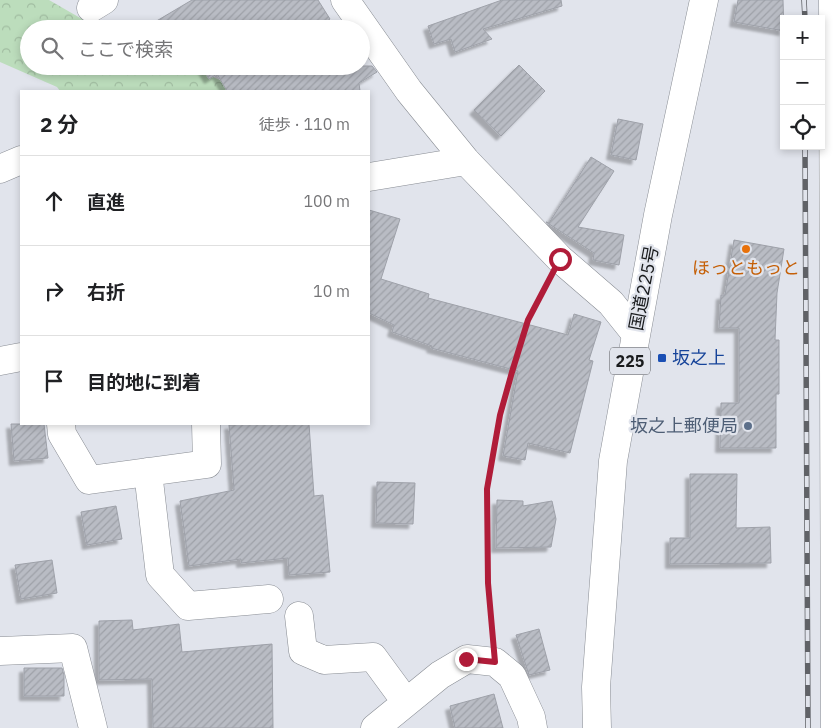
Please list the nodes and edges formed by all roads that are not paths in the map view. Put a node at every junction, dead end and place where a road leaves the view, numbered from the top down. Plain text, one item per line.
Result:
1 (704, 0) edge
2 (833, 0) edge
3 (370, 41) edge
4 (837, 74) edge
5 (20, 160) edge
6 (466, 161) junction
7 (0, 169) edge
8 (370, 177) edge
9 (837, 213) edge
10 (837, 299) edge
11 (635, 333) junction
12 (20, 357) edge
13 (0, 361) edge
14 (837, 401) edge
15 (61, 425) edge
16 (206, 425) edge
17 (148, 472) junction
18 (269, 599) dead end
19 (299, 616) dead end
20 (0, 650) edge
21 (406, 702) junction
22 (93, 728) edge
23 (375, 728) edge
24 (533, 728) edge
25 (597, 728) edge
26 (835, 728) edge

1 - 11 main road, 国道225号 / 225
2 - 4 main road
3 - 6 main road
4 - 9 main road
5 - 7 main road
6 - 8 main road
6 - 11 main road
9 - 10 main road
10 - 14 main road
11 - 25 main road, 国道225号 / 225
12 - 13 main road
14 - 26 main road
15 - 17 main road
16 - 17 main road
17 - 18 main road
19 - 21 main road
20 - 22 main road
21 - 23 main road
21 - 24 main road

